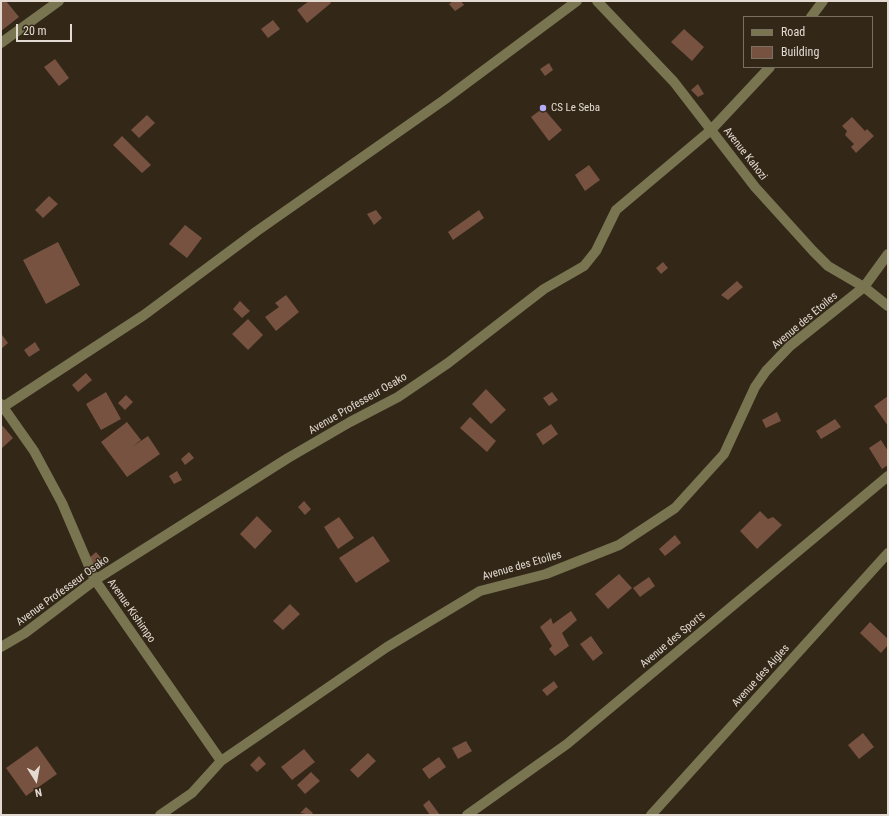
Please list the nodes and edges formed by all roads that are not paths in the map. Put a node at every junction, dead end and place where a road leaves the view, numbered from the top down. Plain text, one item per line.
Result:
1 (59, 1) edge
2 (577, 1) edge
3 (597, 1) edge
4 (823, 1) edge
5 (812, 16) edge
6 (1, 43) edge
7 (769, 68) edge
8 (711, 130) junction
9 (888, 254) edge
10 (864, 287) junction
11 (888, 306) edge
12 (2, 405) edge
13 (888, 476) edge
14 (888, 554) edge
15 (95, 580) junction
16 (1, 647) edge
17 (221, 761) junction
18 (160, 815) edge
19 (467, 815) edge
20 (651, 815) edge

1 - 6 street
2 - 12 street
3 - 8 street, Avenue Kahozi
4 - 5 street
7 - 8 street, Avenue Professeur Osako
8 - 10 street, Avenue Kahozi
8 - 15 street, Avenue Professeur Osako
9 - 10 street, Avenue des Etoiles
10 - 11 street, Avenue Kahozi
10 - 17 street, Avenue des Etoiles
12 - 15 street, Avenue Kishimpo
13 - 19 street, Avenue des Sports
14 - 20 street, Avenue des Aigles
15 - 16 street, Avenue Professeur Osako
15 - 17 street, Avenue Kishimpo
17 - 18 street, Avenue des Etoiles

